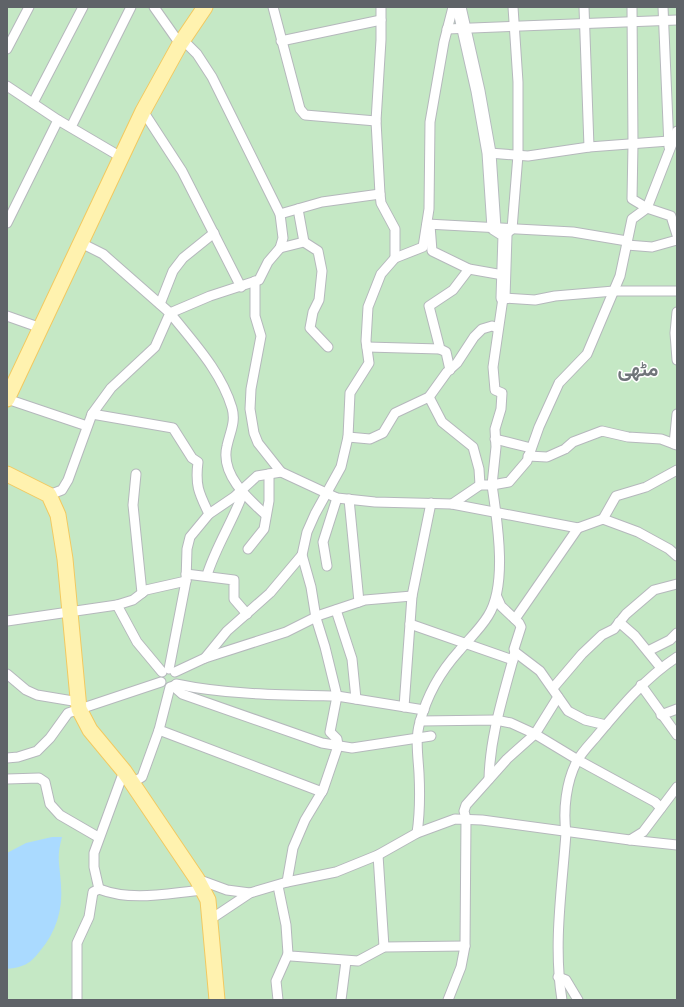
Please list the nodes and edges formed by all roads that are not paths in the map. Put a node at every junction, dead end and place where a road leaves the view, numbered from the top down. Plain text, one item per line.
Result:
1 (29, 7) edge
2 (83, 7) edge
3 (131, 7) edge
4 (154, 7) edge
5 (205, 7) edge
6 (273, 7) edge
7 (381, 7) edge
8 (453, 7) edge
9 (459, 7) edge
10 (513, 7) edge
11 (584, 7) edge
12 (632, 7) edge
13 (662, 7) edge
14 (381, 20) junction
15 (677, 20) edge
16 (663, 21) junction
17 (632, 22) junction
18 (585, 25) junction
19 (514, 27) junction
20 (464, 28) junction
21 (447, 29) junction
22 (281, 41) junction
23 (181, 42) junction
24 (7, 49) edge
25 (7, 86) edge
26 (33, 103) junction
27 (143, 111) junction
28 (58, 120) junction
29 (376, 122) junction
30 (71, 127) junction
31 (677, 131) edge
32 (634, 144) junction
33 (669, 146) junction
34 (589, 147) junction
35 (489, 153) junction
36 (518, 155) junction
37 (121, 156) junction
38 (380, 194) junction
39 (647, 208) junction
40 (298, 209) junction
41 (280, 214) junction
42 (7, 223) edge
43 (429, 225) junction
44 (504, 231) junction
45 (214, 233) junction
46 (677, 235) edge
47 (677, 240) edge
48 (304, 242) junction
49 (81, 243) junction
50 (627, 243) junction
51 (280, 248) junction
52 (395, 258) junction
53 (469, 269) junction
54 (503, 274) junction
55 (255, 281) junction
56 (241, 286) junction
57 (614, 291) junction
58 (677, 291) edge
59 (503, 298) junction
60 (160, 304) junction
61 (677, 312) edge
62 (170, 313) junction
63 (7, 316) edge
64 (41, 328) junction
65 (498, 328) junction
66 (328, 347) dead end
67 (367, 348) junction
68 (440, 349) junction
69 (677, 360) edge
70 (450, 370) junction
71 (429, 396) junction
72 (7, 399) edge
73 (92, 414) junction
74 (677, 414) edge
75 (87, 426) junction
76 (348, 437) junction
77 (495, 439) junction
78 (675, 444) edge
79 (530, 452) junction
80 (677, 470) edge
81 (281, 472) junction
82 (7, 474) edge
83 (136, 474) dead end
84 (269, 474) junction
85 (480, 485) junction
86 (492, 485) junction
87 (242, 492) junction
88 (326, 493) junction
89 (49, 495) junction
90 (336, 498) junction
91 (349, 499) junction
92 (431, 503) junction
93 (452, 504) junction
94 (496, 512) junction
95 (209, 514) junction
96 (266, 515) junction
97 (603, 519) junction
98 (578, 528) junction
99 (248, 548) dead end
100 (302, 555) junction
101 (677, 556) edge
102 (327, 566) dead end
103 (207, 575) junction
104 (186, 578) junction
105 (677, 584) edge
106 (142, 593) junction
107 (412, 596) junction
108 (497, 597) junction
109 (359, 602) junction
110 (117, 605) junction
111 (336, 610) junction
112 (70, 612) junction
113 (246, 614) junction
114 (316, 618) junction
115 (515, 618) junction
116 (7, 621) edge
117 (619, 622) junction
118 (410, 624) junction
119 (677, 633) edge
120 (467, 643) junction
121 (648, 651) junction
122 (514, 656) junction
123 (677, 657) edge
124 (205, 658) junction
125 (661, 668) junction
126 (169, 671) junction
127 (7, 674) edge
128 (161, 682) junction
129 (641, 685) junction
130 (173, 686) junction
131 (555, 693) junction
132 (337, 696) junction
133 (356, 699) junction
134 (79, 706) junction
135 (404, 707) junction
136 (677, 709) edge
137 (424, 710) junction
138 (661, 715) junction
139 (496, 720) junction
140 (420, 721) junction
141 (606, 725) junction
142 (159, 730) junction
143 (535, 734) junction
144 (677, 735) edge
145 (431, 736) dead end
146 (417, 738) junction
147 (338, 746) junction
148 (7, 758) edge
149 (578, 760) junction
150 (128, 777) junction
151 (7, 779) edge
152 (489, 779) junction
153 (677, 787) edge
154 (322, 792) junction
155 (661, 808) junction
156 (466, 820) junction
157 (417, 833) junction
158 (566, 833) junction
159 (98, 837) junction
160 (630, 840) junction
161 (677, 845) edge
162 (378, 855) junction
163 (287, 882) junction
164 (200, 884) junction
165 (278, 886) junction
166 (99, 888) junction
167 (250, 893) junction
168 (211, 919) junction
169 (464, 946) junction
170 (384, 947) junction
171 (288, 954) junction
172 (346, 961) junction
173 (558, 977) junction
174 (77, 1000) edge
175 (217, 1000) edge
176 (278, 1000) edge
177 (341, 1000) edge
178 (448, 1000) edge
179 (562, 1000) edge
180 (578, 1000) edge

1 - 24 street
2 - 26 street
3 - 30 street
4 - 23 street
5 - 23 main road
6 - 22 street
7 - 14 street
8 - 21 street
9 - 20 street
10 - 19 street
11 - 18 street
12 - 17 street
13 - 16 street
14 - 22 street
14 - 29 street
15 - 16 street
16 - 17 street
16 - 33 street
17 - 18 street
17 - 32 street
18 - 19 street
18 - 34 street
19 - 20 street
19 - 36 street
20 - 21 street
20 - 35 street
21 - 43 street
22 - 29 street
23 - 27 main road
23 - 41 street
25 - 26 street
26 - 28 street
27 - 37 main road
27 - 45 street
28 - 30 street
28 - 42 street
29 - 38 street
30 - 37 street
31 - 33 street
32 - 33 street
32 - 34 street
32 - 39 street
33 - 39 street
34 - 36 street
35 - 36 street
35 - 44 street
36 - 44 street
37 - 49 main road
38 - 40 street
38 - 52 street
39 - 46 street
39 - 50 street
40 - 41 street
40 - 48 street
41 - 51 street
43 - 44 street
43 - 52 street
43 - 53 street
44 - 50 street
44 - 54 street
45 - 56 street
45 - 60 street
47 - 50 street
48 - 51 street
48 - 66 street
49 - 60 street
49 - 64 main road
50 - 57 street
51 - 55 street
52 - 67 street
53 - 54 street
53 - 68 street
54 - 59 street
55 - 56 street
55 - 81 street
56 - 62 street
57 - 58 street
57 - 59 street
57 - 79 street
59 - 65 street
60 - 62 street
61 - 69 street
62 - 73 street
62 - 87 street
63 - 64 street
64 - 72 main road
65 - 70 street
65 - 77 street
67 - 68 street
67 - 76 street
68 - 70 street
70 - 71 street
71 - 76 street
71 - 85 street
72 - 75 street
73 - 75 street
73 - 95 street
74 - 78 street
75 - 89 street
76 - 88 street
77 - 79 street
77 - 86 street
78 - 79 street
79 - 86 street
80 - 97 street
81 - 84 street
81 - 88 street
82 - 89 main road
83 - 106 street
84 - 87 street
84 - 96 street
85 - 86 street
85 - 93 street
86 - 94 street
87 - 95 street
87 - 96 street
87 - 103 street
88 - 90 street
88 - 100 street
89 - 112 main road
90 - 91 street
90 - 102 street
91 - 92 street
91 - 109 street
92 - 93 street
92 - 107 street
93 - 94 street
94 - 98 street
94 - 108 street
95 - 104 street
96 - 99 street
97 - 98 street
97 - 101 street
98 - 115 street
100 - 113 street
100 - 114 street
103 - 104 street
103 - 113 street
104 - 106 street
104 - 126 street
105 - 117 street
106 - 110 street
107 - 109 street
107 - 118 street
108 - 115 street
108 - 120 street
109 - 111 street
110 - 112 street
110 - 126 street
111 - 114 street
111 - 133 street
112 - 116 street
112 - 134 main road
113 - 124 street
114 - 124 street
114 - 132 street
115 - 122 street
117 - 121 street
117 - 131 street
118 - 120 street
118 - 135 street
119 - 121 street
120 - 122 street
120 - 137 street
121 - 125 street
122 - 131 street
122 - 139 street
123 - 125 street
124 - 126 street
125 - 129 street
126 - 128 street
126 - 130 street
127 - 134 street
128 - 130 street
128 - 134 street
129 - 138 street
129 - 141 street
130 - 132 street
130 - 142 street
130 - 147 street
131 - 141 street
131 - 143 street
132 - 133 street
132 - 147 street
133 - 135 street
134 - 148 street
134 - 150 main road
135 - 137 street
136 - 138 street
137 - 140 street
138 - 144 street
139 - 140 street
139 - 143 street
139 - 152 street
140 - 146 street
141 - 149 street
142 - 150 street
142 - 154 street
143 - 149 street
143 - 152 street
145 - 146 street
146 - 147 street
146 - 157 street
147 - 154 street
149 - 155 street
149 - 158 street
150 - 159 street
150 - 164 main road
151 - 159 street
152 - 156 street
153 - 155 street
154 - 163 street
155 - 160 street
156 - 157 street
156 - 158 street
156 - 169 street
157 - 162 street
158 - 160 street
158 - 173 street
159 - 166 street
160 - 161 street
162 - 163 street
162 - 170 street
163 - 165 street
164 - 166 street
164 - 167 street
164 - 168 main road
165 - 167 street
165 - 171 street
166 - 174 street
167 - 168 street
168 - 175 main road
169 - 170 street
169 - 178 street
170 - 172 street
171 - 172 street
171 - 176 street
172 - 177 street
173 - 179 street
173 - 180 street

